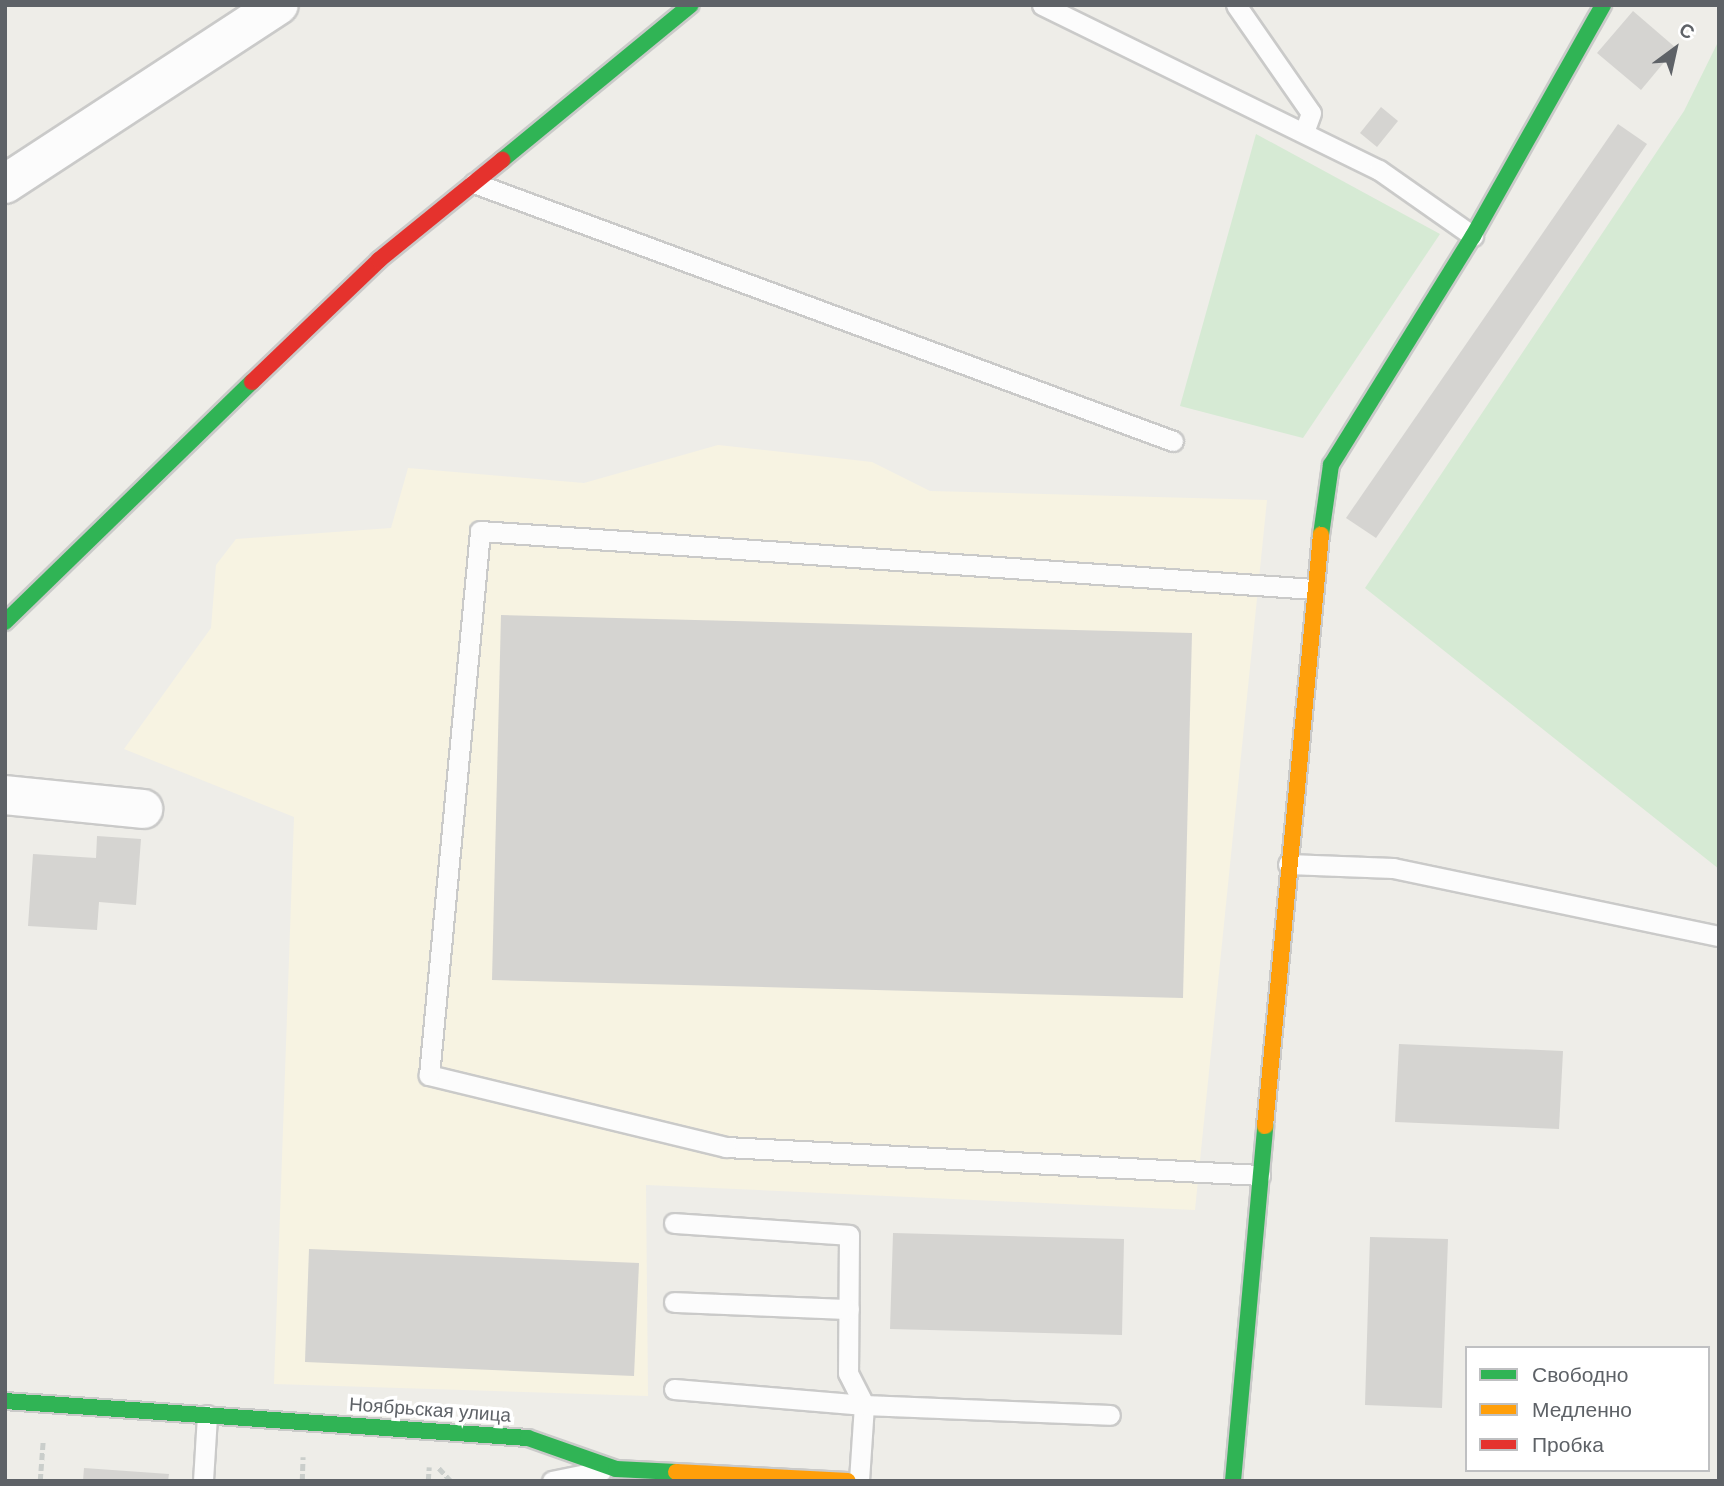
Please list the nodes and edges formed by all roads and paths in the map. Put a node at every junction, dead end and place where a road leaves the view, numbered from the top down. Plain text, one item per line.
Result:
1 (279, 5) edge
2 (691, 5) edge
3 (1042, 5) edge
4 (1236, 5) edge
5 (1603, 5) edge
6 (1304, 132) junction
7 (474, 183) junction
8 (5, 184) edge
9 (1473, 236) junction
10 (1173, 441) dead end
11 (1313, 589) junction
12 (5, 622) edge
13 (5, 795) edge
14 (143, 809) dead end
15 (1288, 864) junction
16 (1719, 936) edge
17 (1259, 1175) junction
18 (674, 1223) dead end
19 (674, 1302) dead end
20 (849, 1309) junction
21 (674, 1389) dead end
22 (5, 1401) edge
23 (864, 1405) junction
24 (207, 1415) junction
25 (1110, 1415) dead end
26 (43, 1432) dead end
27 (304, 1449) dead end
28 (616, 1469) junction
29 (40, 1481) edge
30 (203, 1481) edge
31 (302, 1481) edge
32 (552, 1481) edge
33 (848, 1481) edge
34 (859, 1481) edge
35 (1233, 1481) edge

1 - 8 street
2 - 7 street
3 - 6 lane
4 - 6 lane
5 - 9 street
6 - 9 lane
7 - 10 lane
7 - 12 street
9 - 11 street
11 - 15 street
11 - 17 lane
13 - 14 street
15 - 16 lane
15 - 17 street
17 - 35 street
18 - 20 lane
19 - 20 lane
20 - 23 lane
21 - 23 lane
22 - 24 street, Ноябрьская улица
23 - 25 lane
23 - 34 lane
24 - 28 street, Ноябрьская улица
24 - 30 lane
26 - 29 path
27 - 31 path
28 - 32 lane
28 - 33 street, Ноябрьская улица

